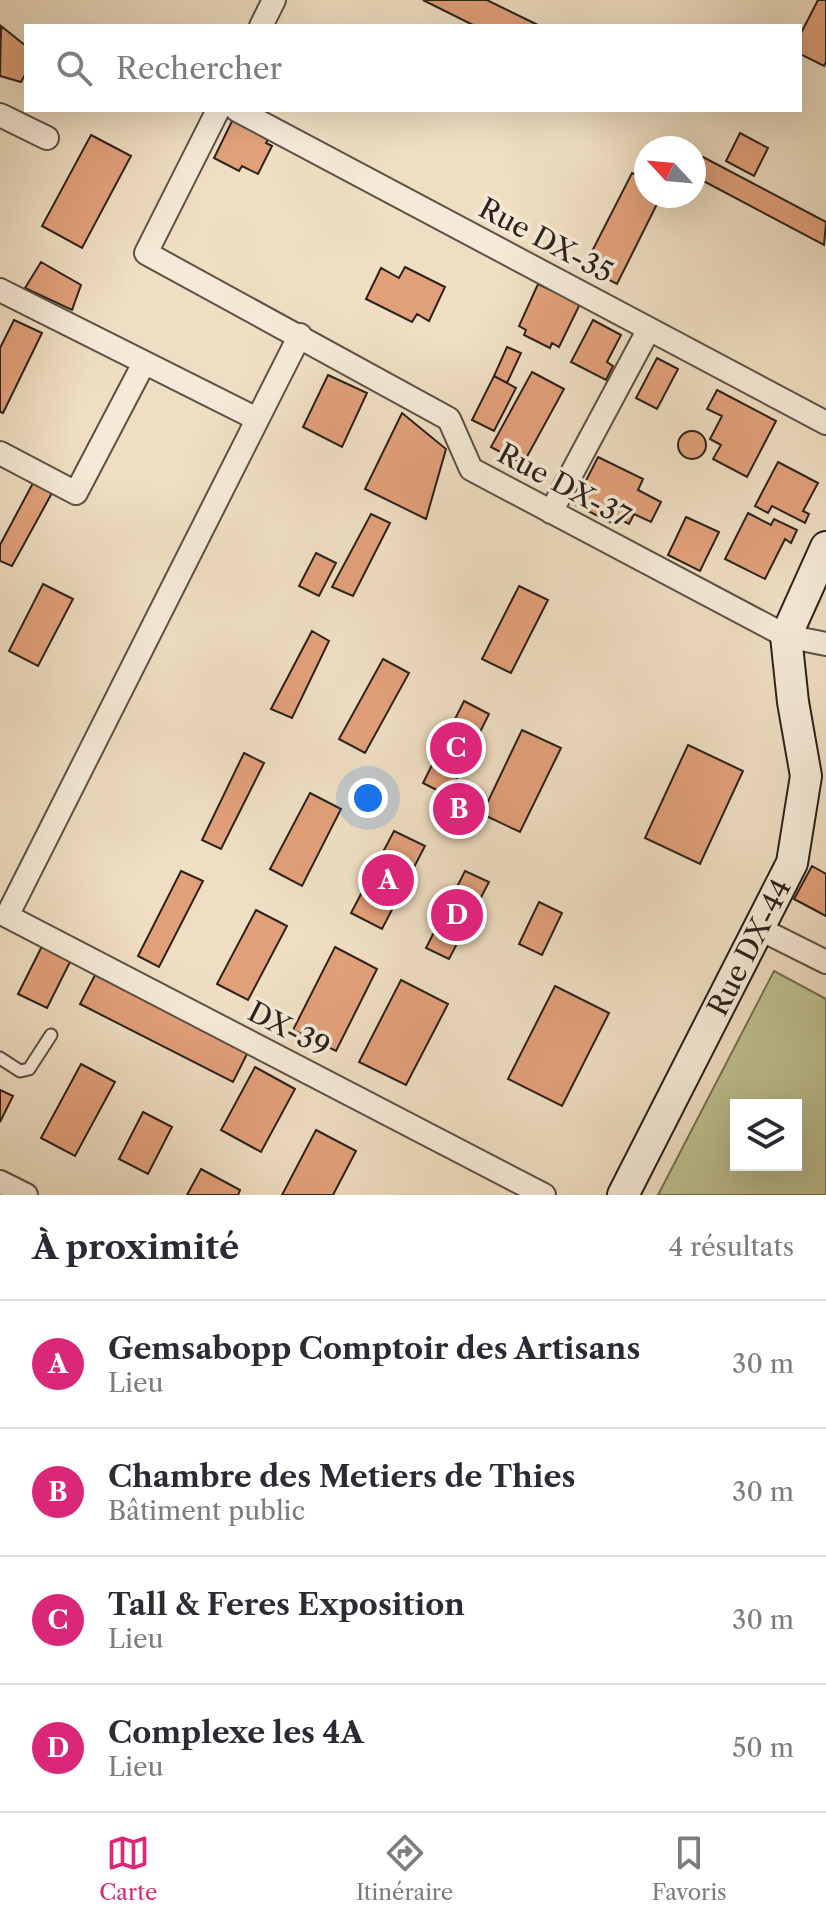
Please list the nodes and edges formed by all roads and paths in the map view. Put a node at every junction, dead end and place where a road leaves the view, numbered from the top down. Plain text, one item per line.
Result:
1 (274, 0) edge
2 (262, 24) edge
3 (217, 112) edge
4 (241, 112) edge
5 (0, 115) edge
6 (47, 138) dead end
7 (0, 290) edge
8 (649, 329) junction
9 (300, 335) junction
10 (144, 363) junction
11 (257, 419) junction
12 (826, 423) edge
13 (0, 453) edge
14 (551, 512) junction
15 (826, 547) edge
16 (786, 636) junction
17 (826, 644) edge
18 (5, 911) edge
19 (758, 928) junction
20 (826, 962) edge
21 (51, 1035) dead end
22 (0, 1058) edge
23 (0, 1182) edge
24 (26, 1195) edge
25 (544, 1195) edge
26 (623, 1195) edge

1 - 2 street
3 - 9 street, Rue DX-37
4 - 8 street, Rue DX-35
5 - 6 street
7 - 10 street
8 - 12 street, Rue DX-35
8 - 14 street
9 - 11 street
9 - 14 street, Rue DX-37
10 - 11 street
10 - 13 street
11 - 18 street
14 - 16 street, Rue DX-37
15 - 16 street
16 - 17 street, Rue DX-37
16 - 19 street, Rue DX-44
18 - 25 street, DX-39
19 - 20 street
19 - 26 street, Rue DX-44
21 - 22 lane
23 - 24 street

